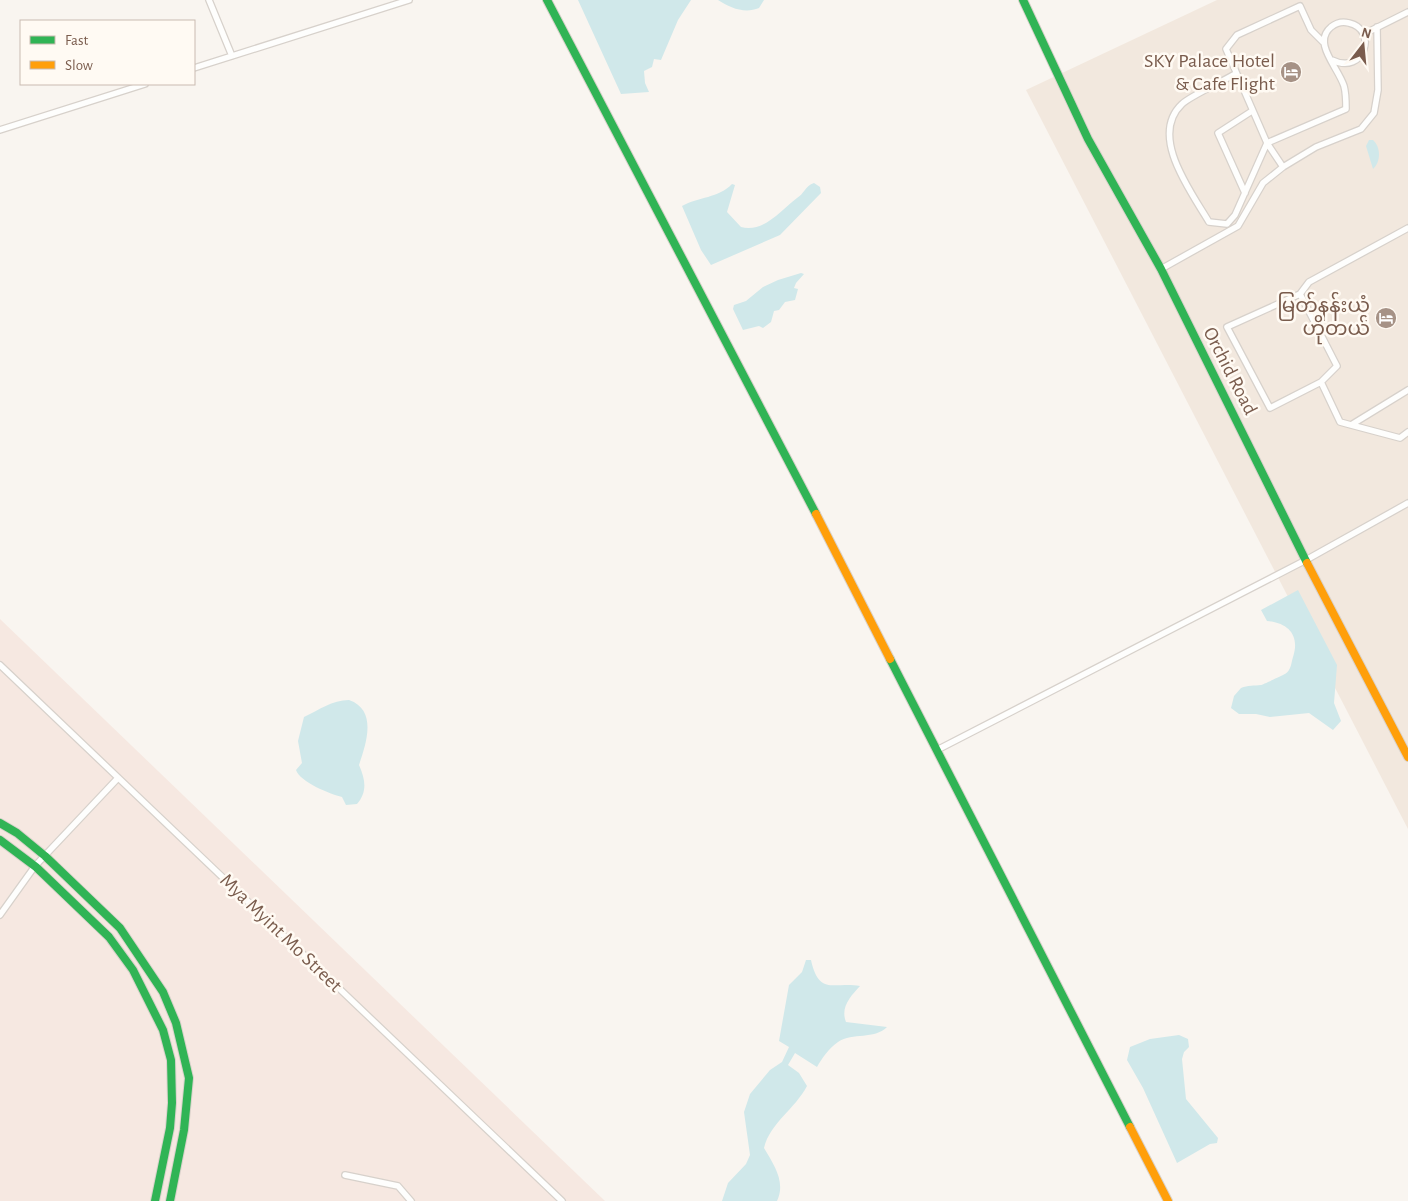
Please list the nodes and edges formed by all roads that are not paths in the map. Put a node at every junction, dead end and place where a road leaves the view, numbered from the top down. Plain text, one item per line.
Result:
1 (209, 0) edge
2 (410, 0) edge
3 (546, 0) edge
4 (1023, 0) edge
5 (1408, 12) edge
6 (1377, 27) junction
7 (1364, 34) junction
8 (1323, 42) junction
9 (232, 56) junction
10 (1332, 60) junction
11 (195, 68) edge
12 (1235, 74) junction
13 (142, 85) edge
14 (1252, 111) junction
15 (0, 130) edge
16 (1267, 143) junction
17 (1283, 167) junction
18 (1245, 193) junction
19 (1408, 228) edge
20 (1161, 269) junction
21 (1300, 294) junction
22 (1320, 382) junction
23 (1408, 390) edge
24 (1351, 425) junction
25 (1408, 432) edge
26 (1408, 504) edge
27 (1306, 560) junction
28 (0, 666) edge
29 (937, 750) junction
30 (1408, 757) edge
31 (118, 778) junction
32 (0, 823) edge
33 (0, 840) edge
34 (45, 856) junction
35 (35, 866) junction
36 (0, 915) edge
37 (345, 1175) dead end
38 (155, 1201) edge
39 (170, 1201) edge
40 (411, 1201) edge
41 (562, 1201) edge
42 (1168, 1201) edge

1 - 9 street
2 - 9 street
3 - 29 main road
4 - 20 main road, Orchid Road
5 - 6 street
6 - 7 street
6 - 17 street
7 - 8 street
7 - 10 street
8 - 10 street
8 - 12 street
9 - 11 street
10 - 16 street
12 - 14 street
12 - 18 street
13 - 15 street
14 - 16 street
14 - 18 street
16 - 17 street
16 - 18 street
17 - 20 street
19 - 21 street
20 - 27 main road, Orchid Road
21 - 22 street
21 - 22 street
22 - 24 street
23 - 24 street
24 - 25 street
26 - 27 street
27 - 29 street
27 - 30 main road, Orchid Road
28 - 31 street, Mya Myint Mo Street
29 - 42 main road
31 - 34 street
31 - 41 street, Mya Myint Mo Street
32 - 34 main road
33 - 35 main road
34 - 35 street
34 - 39 main road
35 - 36 street
35 - 38 main road
37 - 40 street

